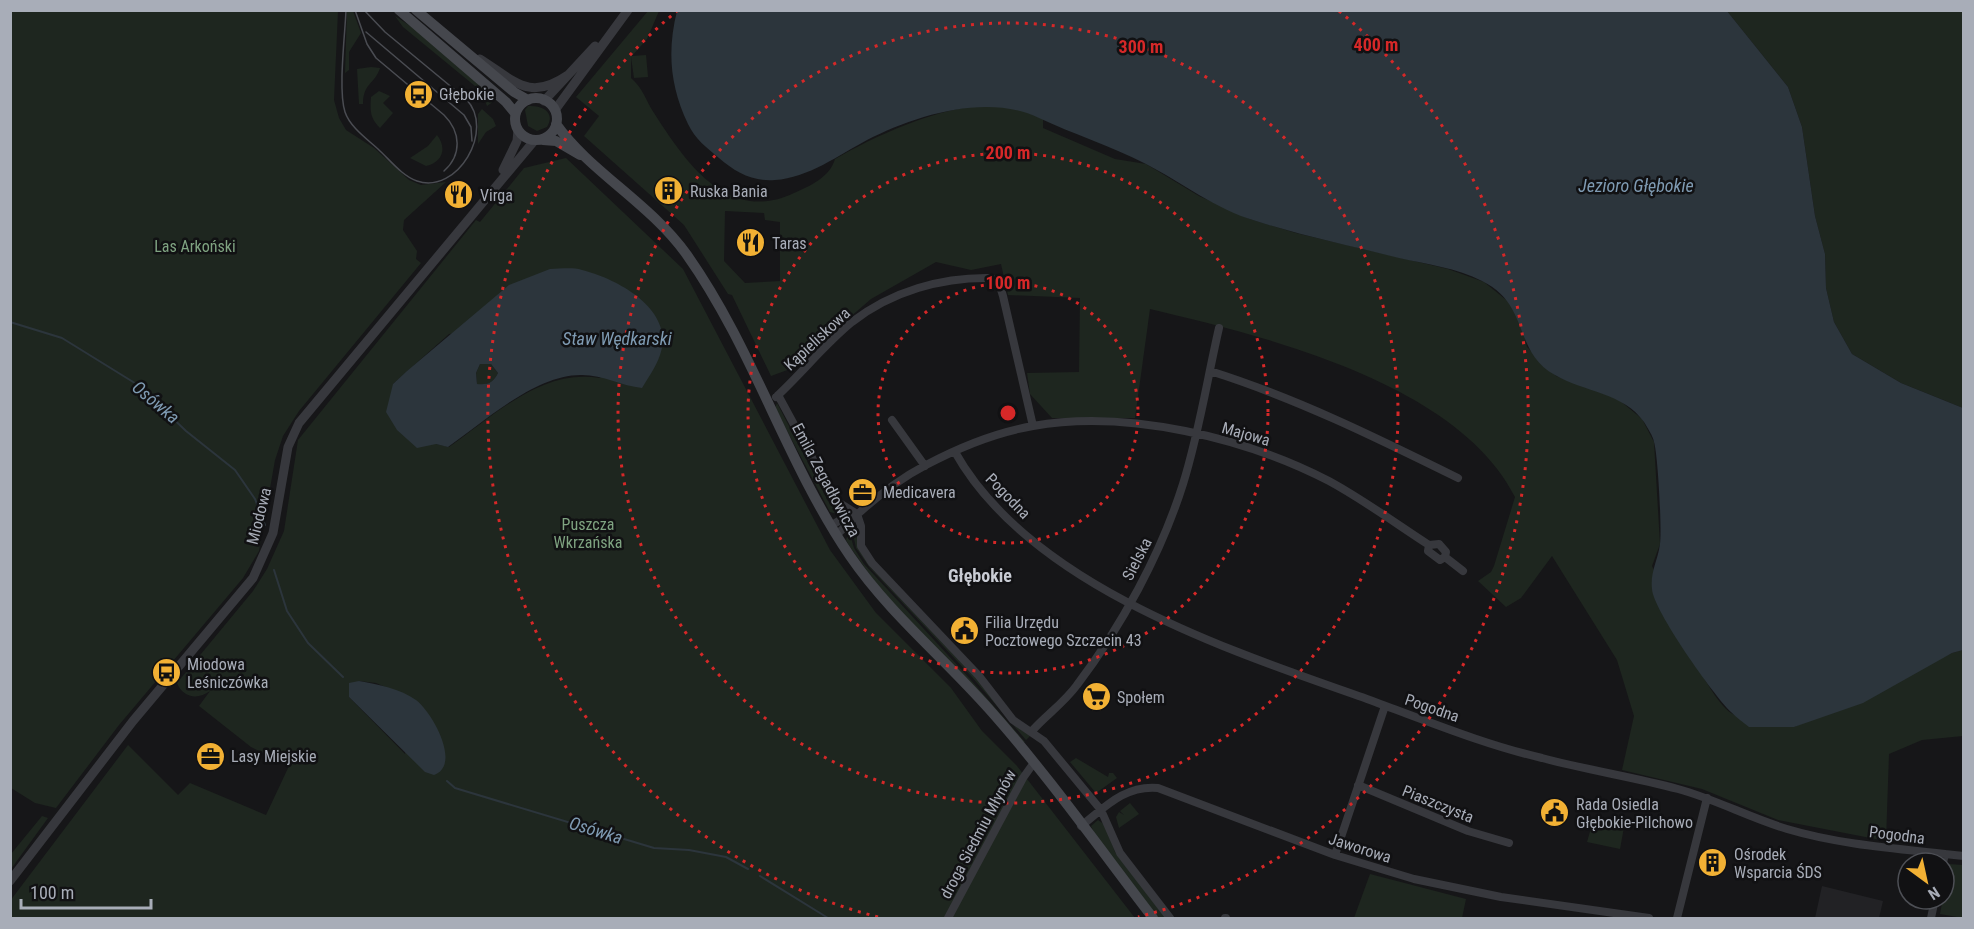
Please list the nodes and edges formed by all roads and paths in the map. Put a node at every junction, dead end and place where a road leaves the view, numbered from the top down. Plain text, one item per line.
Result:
1 (399, 10) edge
2 (416, 10) edge
3 (628, 10) edge
4 (621, 19) junction
5 (459, 45) junction
6 (568, 75) junction
7 (528, 100) junction
8 (544, 100) junction
9 (555, 110) junction
10 (515, 113) junction
11 (556, 124) junction
12 (518, 130) junction
13 (538, 140) junction
14 (583, 155) junction
15 (499, 181) junction
16 (1219, 328) dead end
17 (1210, 371) junction
18 (778, 394) junction
19 (768, 401) junction
20 (892, 420) dead end
21 (1033, 426) junction
22 (1197, 435) junction
23 (955, 452) junction
24 (925, 466) junction
25 (1458, 478) dead end
26 (857, 514) junction
27 (834, 529) junction
28 (1463, 572) dead end
29 (1129, 603) junction
30 (1385, 706) junction
31 (1032, 731) junction
32 (1033, 764) junction
33 (1359, 785) junction
34 (1707, 798) junction
35 (1101, 810) junction
36 (1081, 825) junction
37 (1509, 843) dead end
38 (1917, 851) edge
39 (1335, 855) junction
40 (10, 881) edge
41 (948, 918) edge
42 (1154, 918) edge
43 (1170, 918) edge
44 (1649, 918) edge
45 (1677, 918) edge

1 - 10 main road
2 - 5 main road
3 - 4 street
4 - 6 street
4 - 9 street
5 - 6 street
5 - 7 main road
6 - 8 street
7 - 8 main road
7 - 10 main road
8 - 9 main road
9 - 11 main road
10 - 12 main road
11 - 13 main road
11 - 14 main road, Emila Zegadłowicza
12 - 13 main road
12 - 15 street, Miodowa
13 - 14 main road, Emila Zegadłowicza
13 - 15 street, Miodowa
14 - 19 main road, Emila Zegadłowicza
15 - 40 street, Miodowa
16 - 17 street, Sielska
17 - 22 street, Sielska
17 - 25 street
18 - 19 street, Kąpieliskowa
18 - 21 street, Kąpieliskowa
18 - 26 street
19 - 27 main road, Emila Zegadłowicza
20 - 24 street
21 - 22 street, Majowa
21 - 23 street, Majowa
22 - 28 street, Majowa
22 - 29 street, Sielska
23 - 24 street, Majowa
23 - 29 street, Pogodna
24 - 26 street, Majowa
26 - 27 street, Majowa
26 - 31 street
27 - 32 main road, Emila Zegadłowicza
29 - 30 street, Pogodna
29 - 31 street, Sielska
30 - 33 street
30 - 34 street, Pogodna
31 - 35 street
32 - 36 main road, Emila Zegadłowicza
32 - 41 street, droga Siedmiu Młynów
33 - 37 street, Piaszczysta
33 - 39 street
34 - 38 street, Pogodna
34 - 45 street
35 - 36 street, Jaworowa
35 - 39 street, Jaworowa
35 - 43 street
36 - 42 main road, Emila Zegadłowicza
39 - 44 street, Jaworowa

